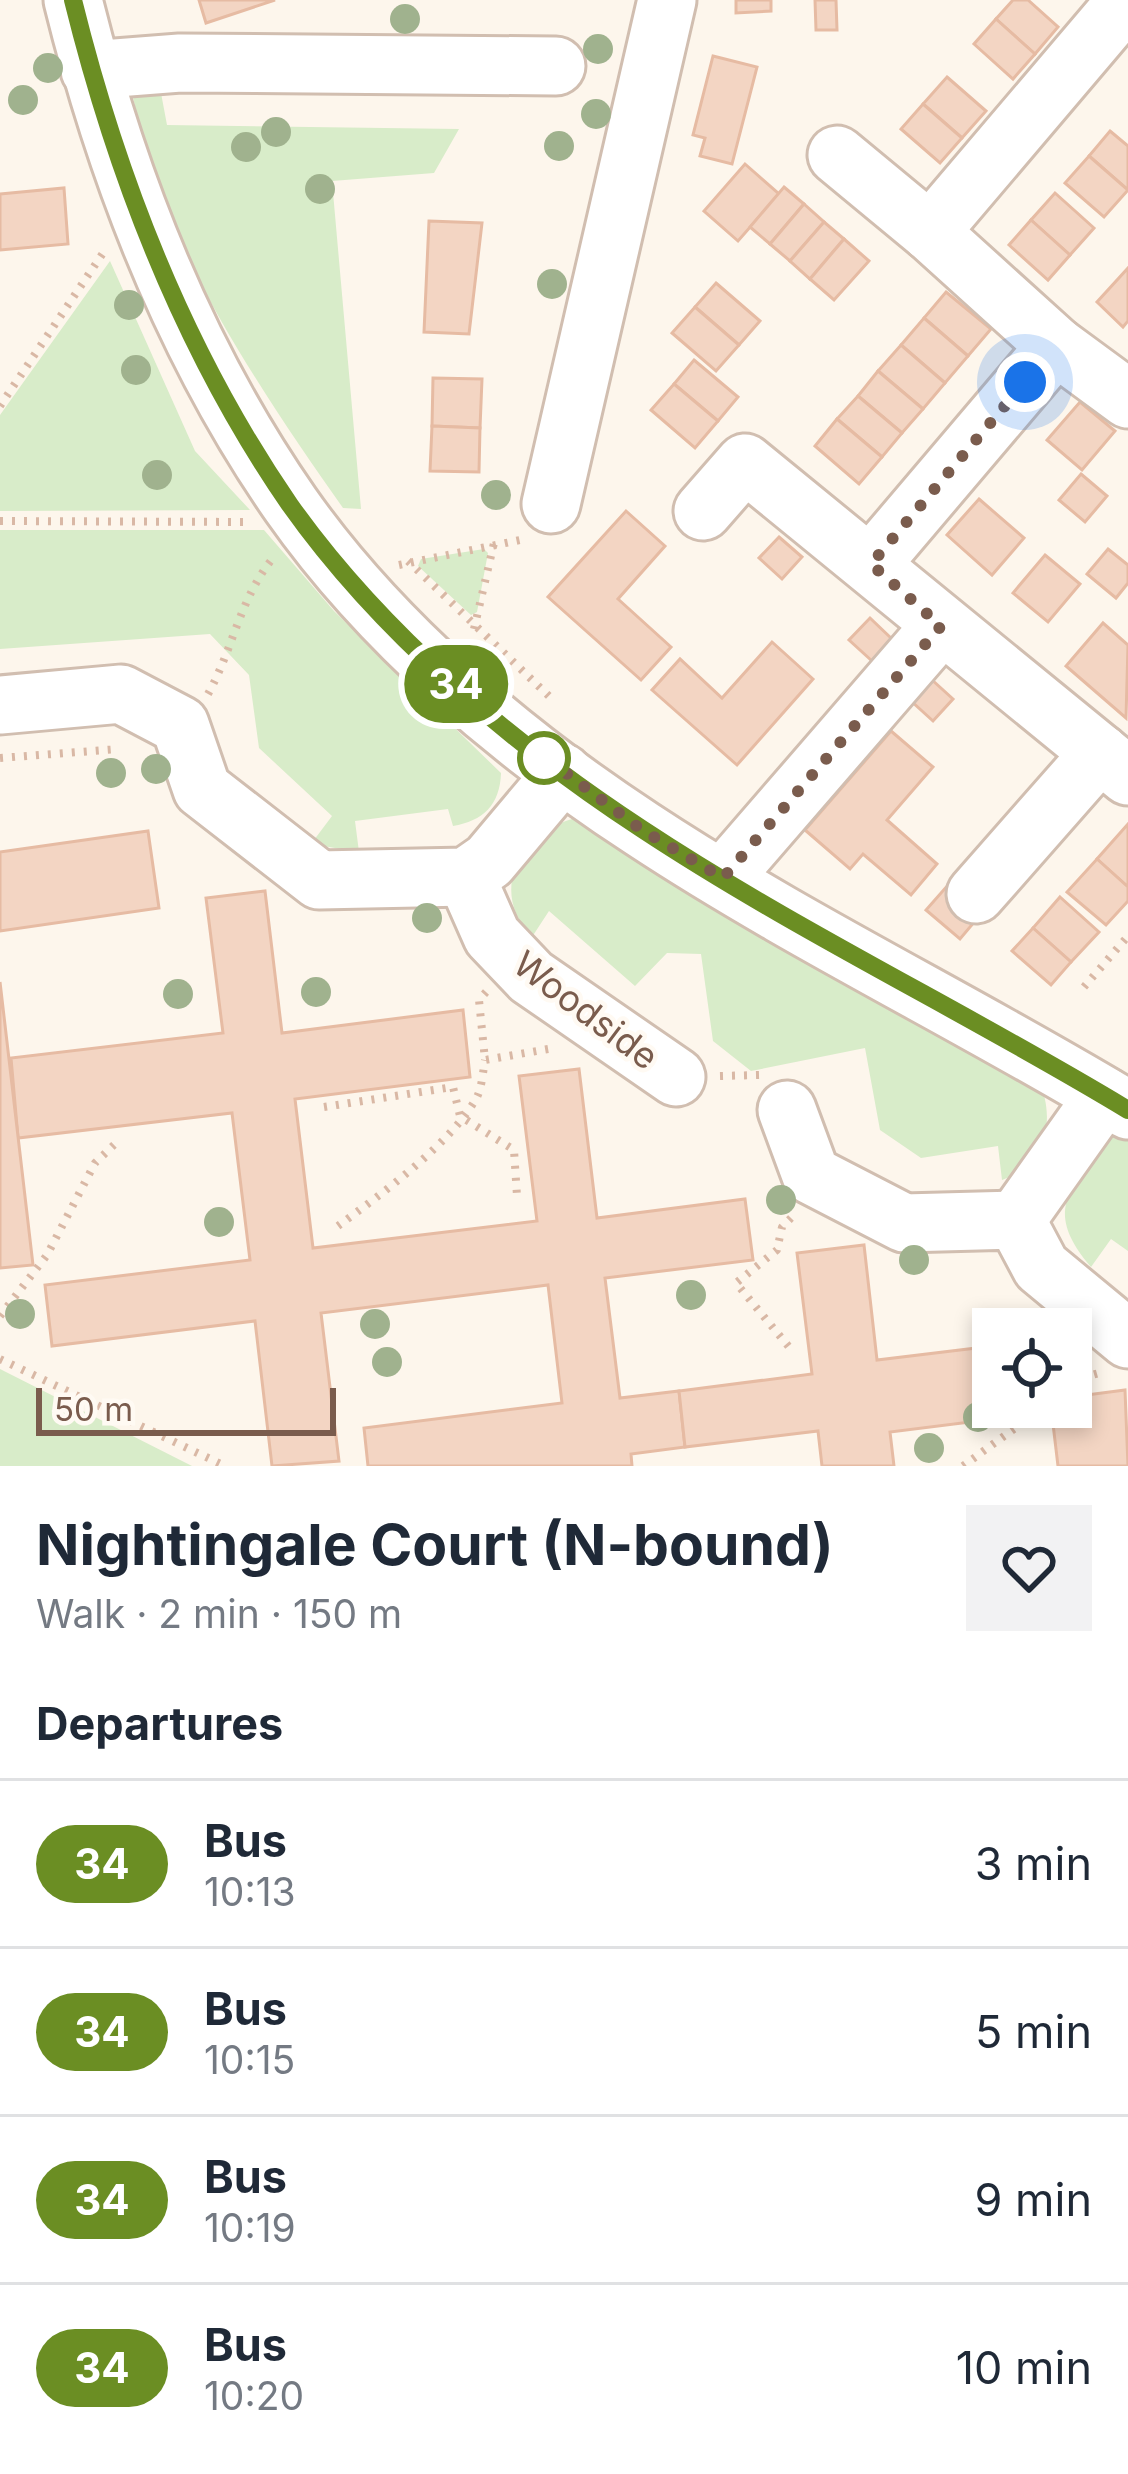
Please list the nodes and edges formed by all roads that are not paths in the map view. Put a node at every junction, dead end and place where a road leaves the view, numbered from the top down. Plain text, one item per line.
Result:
1 (73, 0) edge
2 (667, 0) edge
3 (1127, 0) edge
4 (556, 66) dead end
5 (90, 70) junction
6 (837, 154) dead end
7 (930, 232) junction
8 (1056, 346) junction
9 (1128, 399) edge
10 (551, 504) road end
11 (703, 511) dead end
12 (871, 564) junction
13 (941, 626) junction
14 (0, 705) edge
15 (1118, 762) edge
16 (563, 773) junction
17 (466, 877) junction
18 (723, 878) junction
19 (976, 894) dead end
20 (676, 1077) road end
21 (1116, 1103) edge
22 (787, 1110) road end
23 (1016, 1220) junction
24 (1128, 1339) edge

1 - 5 street
2 - 10 street
3 - 7 street
4 - 5 street
5 - 16 street
6 - 7 street
7 - 8 street
8 - 9 street
8 - 12 street
11 - 12 street
12 - 13 street
13 - 15 street
13 - 18 street
14 - 17 street
15 - 19 street
16 - 17 street
16 - 18 street
17 - 20 street, Woodside
18 - 21 street
21 - 23 street
22 - 23 street
23 - 24 street

